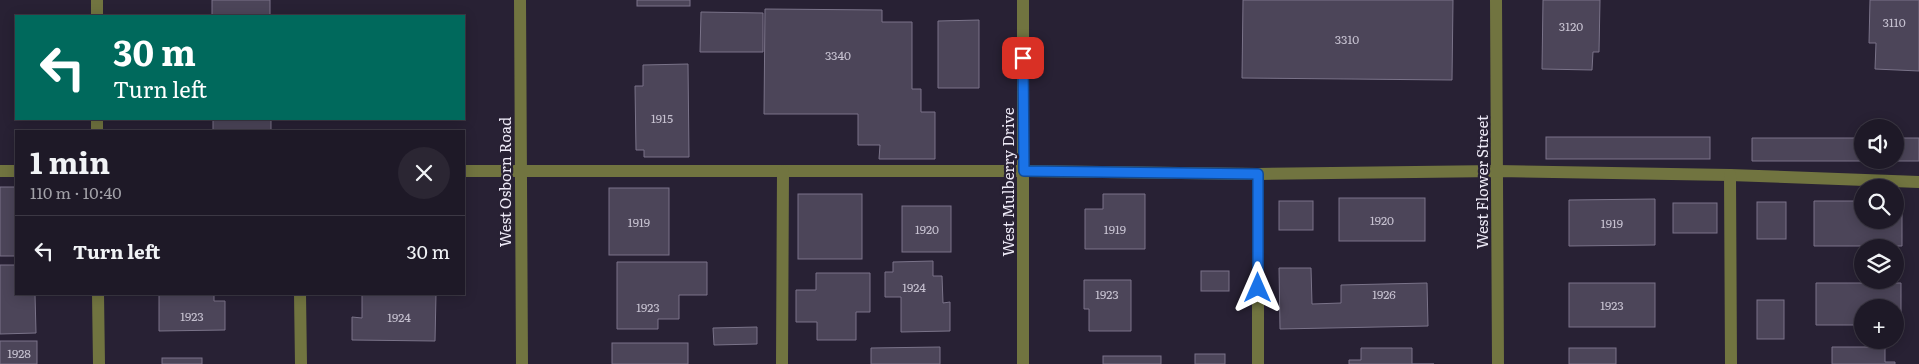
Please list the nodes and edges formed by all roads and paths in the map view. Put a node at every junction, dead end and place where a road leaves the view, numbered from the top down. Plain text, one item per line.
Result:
1 (96, 0) edge
2 (520, 0) edge
3 (1023, 0) edge
4 (1496, 0) edge
5 (97, 15) edge
6 (1497, 170) junction
7 (0, 171) edge
8 (15, 171) edge
9 (465, 171) edge
10 (520, 171) junction
11 (783, 171) junction
12 (1024, 171) junction
13 (1258, 174) junction
14 (1730, 175) junction
15 (1919, 182) edge
16 (98, 295) edge
17 (300, 295) edge
18 (98, 364) edge
19 (301, 364) edge
20 (522, 364) edge
21 (782, 364) edge
22 (1023, 364) edge
23 (1258, 364) edge
24 (1498, 364) edge
25 (1731, 364) edge

1 - 5 street
2 - 10 street, West Osborn Road
3 - 12 street, West Mulberry Drive
4 - 6 street, West Flower Street
6 - 13 street
6 - 14 street
6 - 24 street, West Flower Street
7 - 8 street
9 - 10 street
10 - 11 street
10 - 20 street, West Osborn Road
11 - 12 street
11 - 21 street
12 - 13 street
12 - 22 street, West Mulberry Drive
13 - 23 street
14 - 15 street
14 - 25 street
16 - 18 street
17 - 19 street

